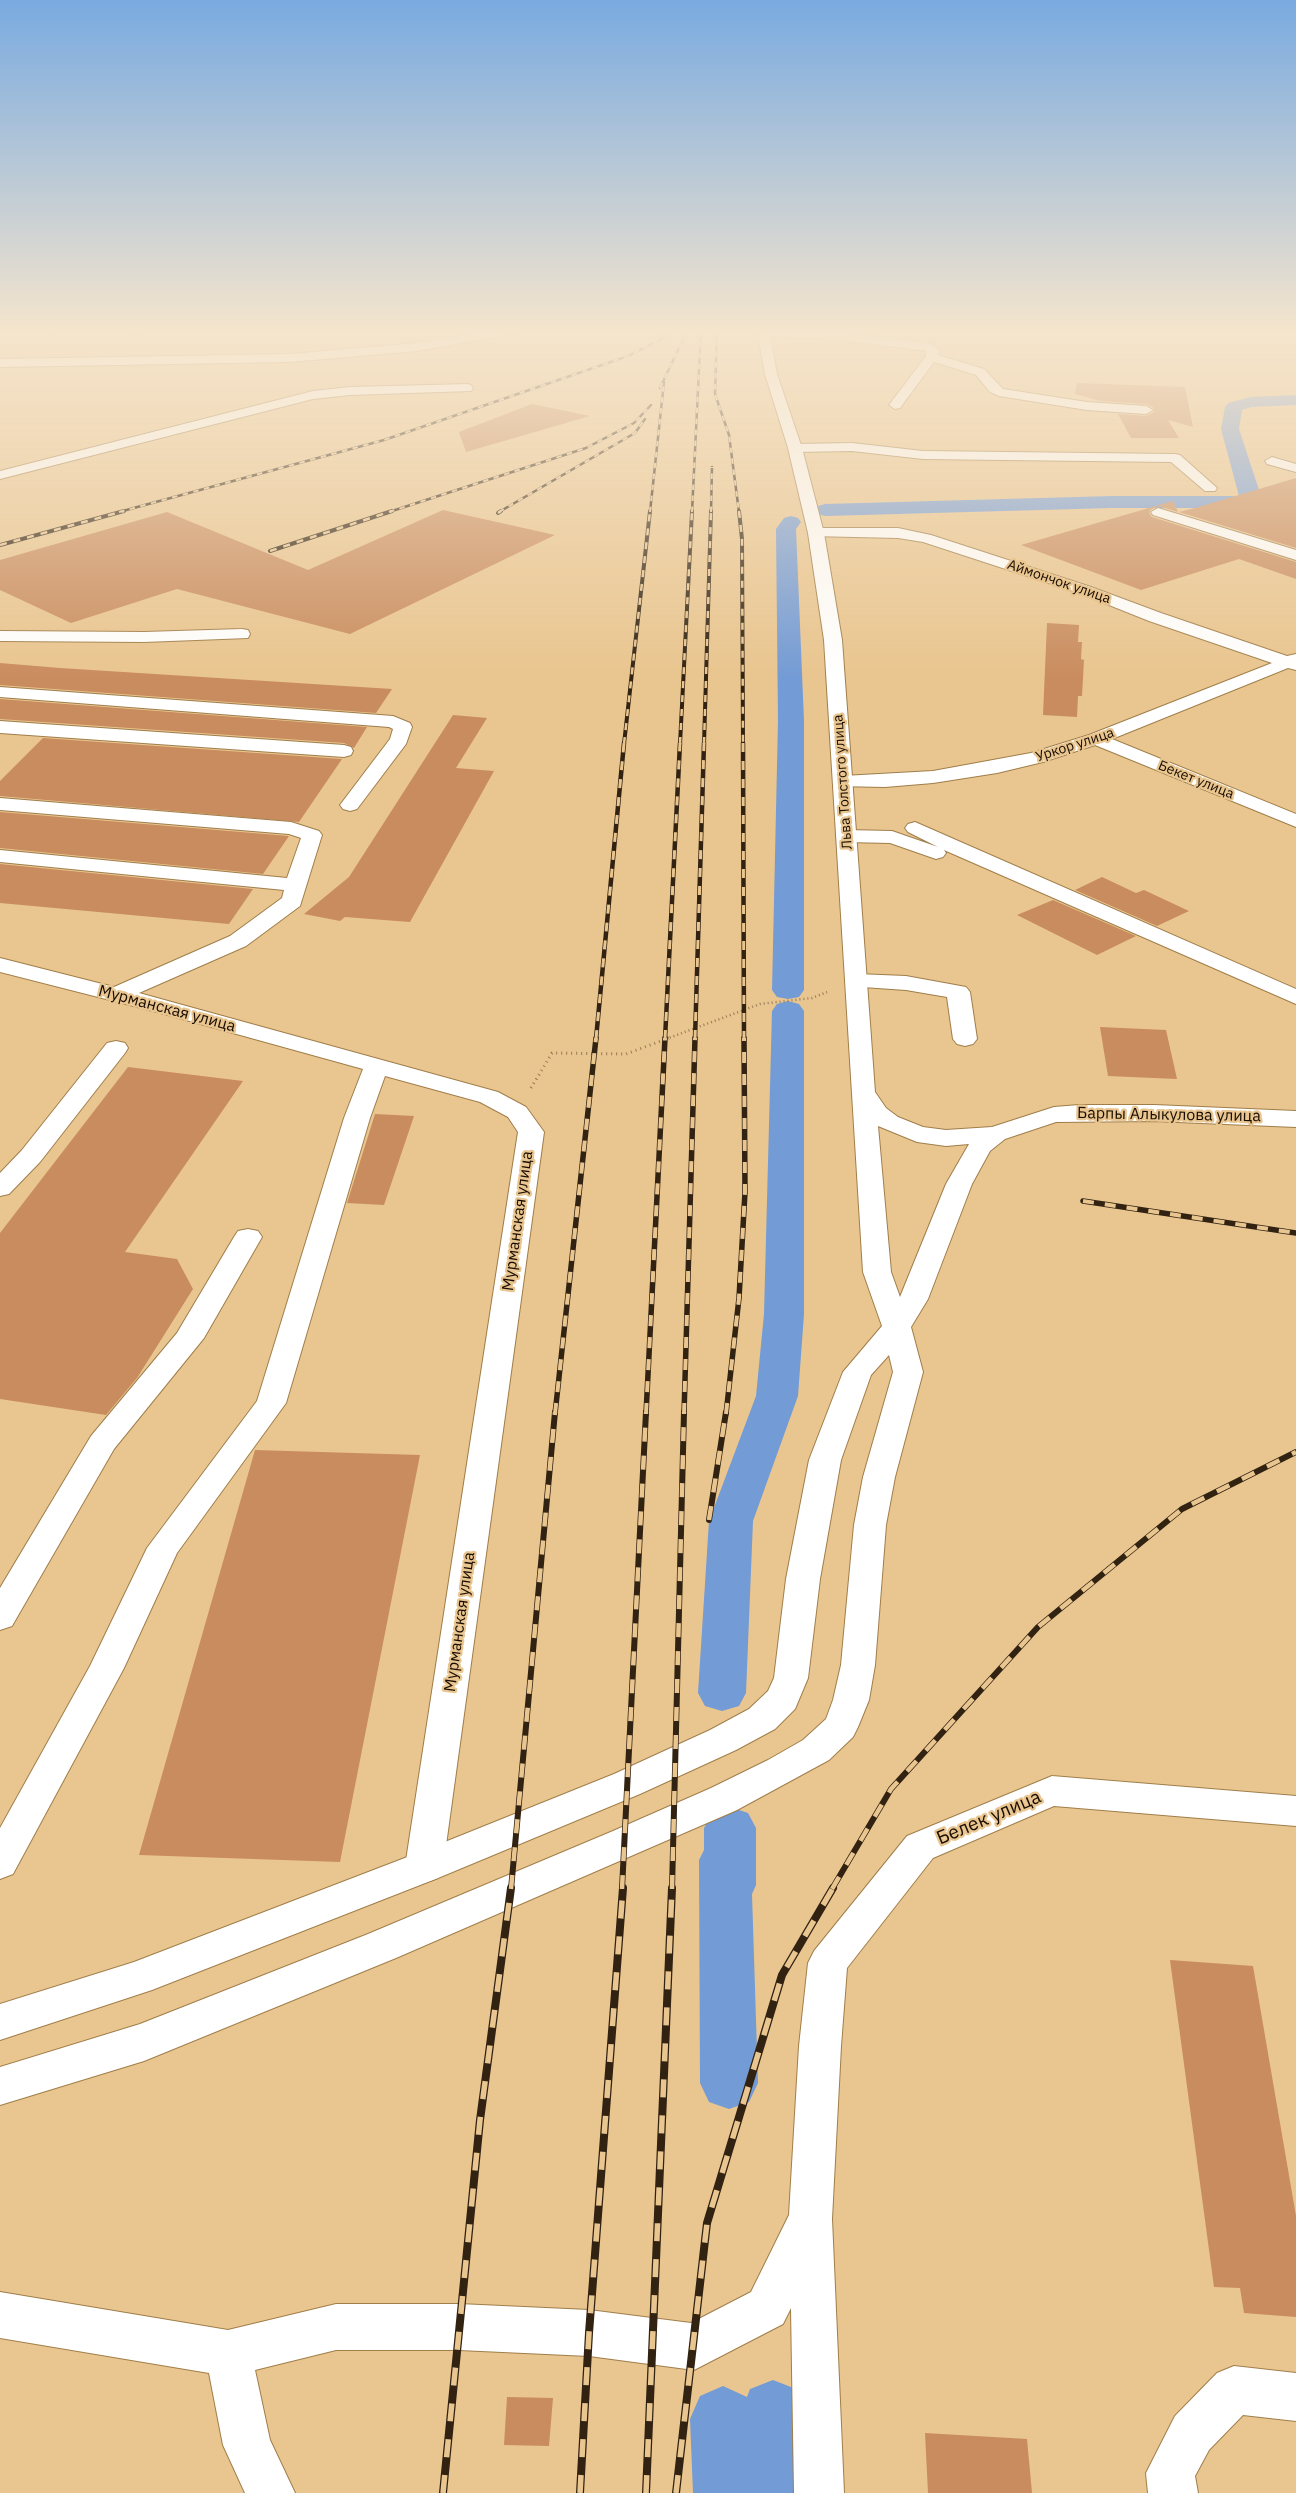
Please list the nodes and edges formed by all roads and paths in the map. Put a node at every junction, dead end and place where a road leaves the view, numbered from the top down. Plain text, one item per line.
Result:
1 (116, 445) edge
2 (794, 448) joint
3 (1272, 461) dead end
4 (1296, 468) edge
5 (0, 475) edge
6 (1210, 488) dead end
7 (1158, 512) dead end
8 (816, 533) junction
9 (1296, 555) edge
10 (242, 634) dead end
11 (0, 636) edge
12 (1294, 662) edge
13 (0, 692) edge
14 (0, 727) edge
15 (1096, 739) junction
16 (344, 751) dead end
17 (842, 782) junction
18 (0, 804) edge
19 (350, 804) dead end
20 (1296, 821) edge
21 (915, 828) dead end
22 (846, 836) junction
23 (0, 856) edge
24 (993, 865) junction
25 (296, 885) junction
26 (0, 965) edge
27 (856, 981) junction
28 (116, 995) junction
29 (1296, 997) edge
30 (965, 1039) dead end
31 (116, 1048) dead end
32 (376, 1066) junction
33 (864, 1092) junction
34 (517, 1112) junction
35 (1296, 1119) edge
36 (996, 1134) junction
37 (0, 1188) edge
38 (248, 1238) dead end
39 (897, 1328) junction
40 (0, 1616) edge
41 (1296, 1811) edge
42 (0, 1862) edge
43 (424, 1867) junction
44 (0, 2022) edge
45 (0, 2086) edge
46 (811, 2217) junction
47 (0, 2315) edge
48 (228, 2353) junction
49 (1296, 2397) edge
50 (270, 2493) edge
51 (819, 2493) edge
52 (1173, 2493) edge

1 - 5 street
2 - 6 street
2 - 8 street, Льва Толстого улица
3 - 4 street
7 - 9 street
8 - 12 street, Аймончок улица
8 - 17 street, Льва Толстого улица
10 - 11 street
12 - 15 street, Уркор улица
13 - 19 street
14 - 16 street
15 - 17 street, Уркор улица
15 - 20 street, Бекет улица
17 - 22 street, Льва Толстого улица
18 - 25 street
21 - 24 street
22 - 24 street
22 - 27 street, Льва Толстого улица
23 - 25 street
24 - 29 street
25 - 28 street
26 - 28 street, Мурманская улица
27 - 30 street
27 - 33 street, Льва Толстого улица
27 - 34 path
28 - 32 street, Мурманская улица
31 - 37 street
32 - 34 street, Мурманская улица
32 - 42 street
33 - 36 street, Льва Толстого улица
33 - 39 street
34 - 43 street, Мурманская улица
35 - 36 street, Барпы Алыкулова улица
36 - 39 street, Барпы Алыкулова улица
38 - 40 street
39 - 43 street, Барпы Алыкулова улица
39 - 45 street
41 - 46 street, Белек улица
43 - 44 street, Барпы Алыкулова улица
46 - 48 street
46 - 51 street
47 - 48 street
48 - 50 street
49 - 52 street

